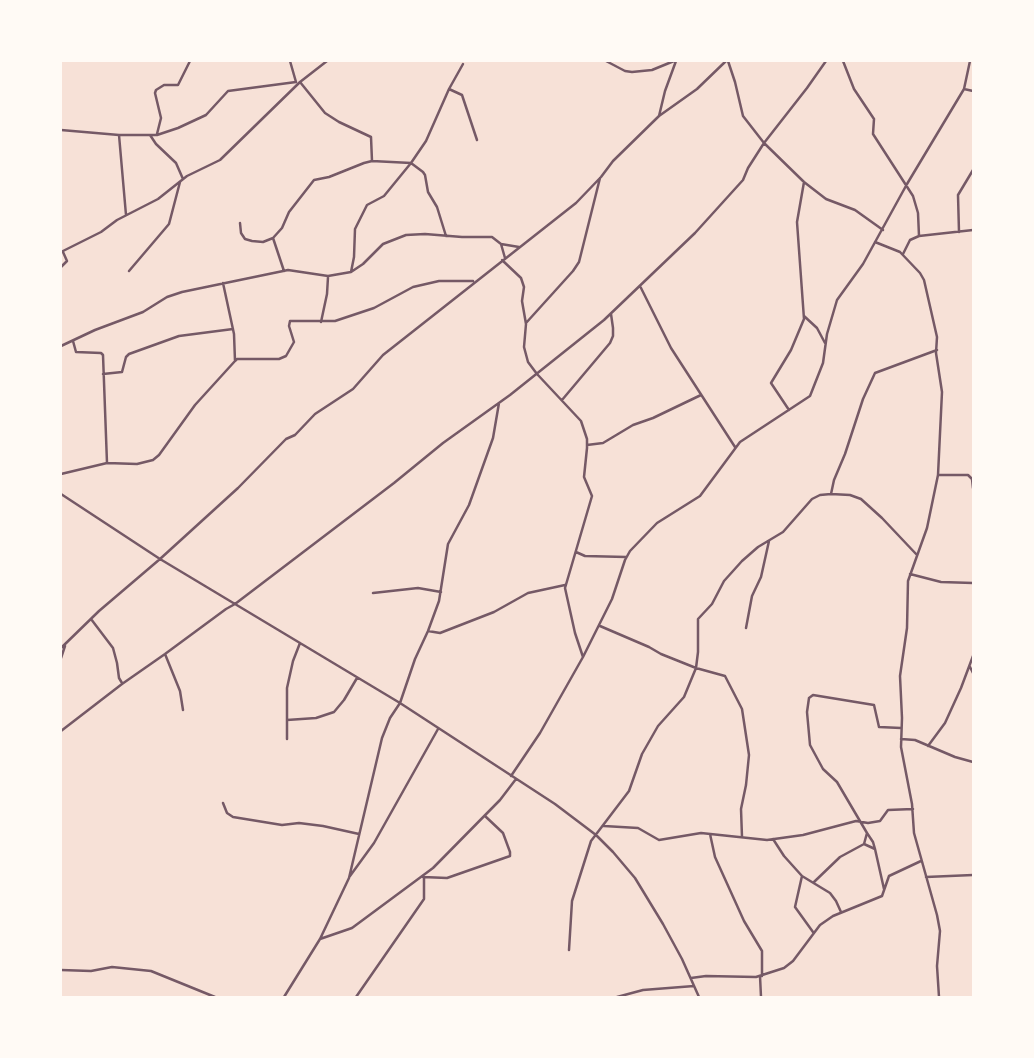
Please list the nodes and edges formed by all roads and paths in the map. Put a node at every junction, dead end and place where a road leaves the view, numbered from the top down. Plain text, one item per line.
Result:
1 (190, 61) edge
2 (290, 61) edge
3 (327, 61) edge
4 (606, 61) edge
5 (675, 61) edge
6 (727, 61) edge
7 (826, 61) edge
8 (844, 61) edge
9 (970, 61) edge
10 (463, 64) dead end
11 (300, 82) junction
12 (296, 84) junction
13 (448, 89) junction
14 (964, 89) junction
15 (973, 91) edge
16 (659, 116) junction
17 (61, 130) edge
18 (157, 134) junction
19 (119, 135) junction
20 (150, 135) junction
21 (477, 140) dead end
22 (764, 143) junction
23 (372, 161) junction
24 (411, 163) junction
25 (973, 170) edge
26 (600, 177) junction
27 (182, 180) junction
28 (804, 182) junction
29 (907, 184) junction
30 (126, 215) junction
31 (240, 223) dead end
32 (883, 230) junction
33 (973, 230) edge
34 (959, 232) junction
35 (446, 236) junction
36 (919, 236) junction
37 (273, 238) junction
38 (875, 242) junction
39 (502, 244) junction
40 (519, 247) junction
41 (62, 252) edge
42 (902, 254) junction
43 (503, 259) junction
44 (61, 267) edge
45 (128, 271) dead end
46 (284, 271) junction
47 (351, 272) junction
48 (328, 276) junction
49 (475, 281) junction
50 (223, 283) junction
51 (640, 286) junction
52 (611, 314) junction
53 (803, 315) junction
54 (321, 322) junction
55 (526, 324) junction
56 (233, 330) junction
57 (73, 341) junction
58 (825, 343) junction
59 (61, 346) edge
60 (937, 350) junction
61 (235, 361) junction
62 (103, 374) junction
63 (536, 374) junction
64 (701, 395) junction
65 (562, 400) junction
66 (499, 403) junction
67 (789, 410) junction
68 (587, 445) junction
69 (735, 447) junction
70 (107, 463) junction
71 (61, 474) edge
72 (938, 475) junction
73 (973, 488) edge
74 (61, 494) edge
75 (831, 494) junction
76 (770, 540) junction
77 (576, 552) junction
78 (917, 555) junction
79 (626, 557) junction
80 (160, 559) junction
81 (910, 574) junction
82 (973, 583) edge
83 (565, 585) junction
84 (441, 592) junction
85 (373, 593) dead end
86 (235, 604) junction
87 (91, 619) junction
88 (600, 626) junction
89 (746, 628) dead end
90 (428, 631) junction
91 (300, 643) junction
92 (65, 645) junction
93 (61, 648) edge
94 (165, 654) junction
95 (973, 656) edge
96 (61, 658) edge
97 (583, 658) junction
98 (969, 666) junction
99 (696, 668) junction
100 (973, 673) edge
101 (357, 678) junction
102 (122, 684) junction
103 (400, 703) junction
104 (183, 710) dead end
105 (287, 720) junction
106 (901, 728) junction
107 (439, 729) junction
108 (61, 731) edge
109 (287, 739) dead end
110 (901, 739) junction
111 (928, 746) junction
112 (973, 762) edge
113 (511, 776) junction
114 (516, 779) junction
115 (223, 803) dead end
116 (912, 809) junction
117 (485, 816) junction
118 (860, 820) junction
119 (604, 826) junction
120 (867, 833) junction
121 (359, 834) junction
122 (710, 834) junction
123 (596, 835) junction
124 (742, 837) junction
125 (773, 839) junction
126 (864, 844) junction
127 (875, 849) junction
128 (921, 861) junction
129 (973, 875) edge
130 (802, 876) junction
131 (423, 877) junction
132 (926, 877) junction
133 (349, 878) junction
134 (814, 882) junction
135 (884, 890) junction
136 (841, 912) junction
137 (813, 932) junction
138 (320, 939) junction
139 (569, 950) dead end
140 (61, 970) edge
141 (761, 976) junction
142 (691, 978) junction
143 (694, 986) junction
144 (215, 997) edge
145 (284, 997) edge
146 (356, 997) edge
147 (617, 997) edge
148 (699, 997) edge
149 (761, 997) edge
150 (939, 997) edge

1 - 18 street
2 - 12 street
3 - 11 street
4 - 5 street
5 - 16 street
6 - 16 street
6 - 22 street
7 - 22 street
8 - 29 street
9 - 14 street
10 - 13 street
11 - 12 street
11 - 23 street
12 - 18 street
12 - 27 street
13 - 21 street
13 - 24 street
14 - 15 street
14 - 29 street
16 - 26 street
17 - 19 street
18 - 20 street
19 - 20 street
19 - 30 street
20 - 27 street
22 - 28 street
22 - 51 street
23 - 24 street
23 - 37 street
24 - 35 street
24 - 47 street
25 - 34 street
26 - 40 street
26 - 55 street
27 - 30 street
27 - 45 street
28 - 32 street
28 - 53 street
29 - 32 street
29 - 36 street
30 - 41 street
31 - 37 street
32 - 38 street
33 - 34 street
34 - 36 street
35 - 39 street
35 - 47 street
36 - 42 street
37 - 46 street
38 - 42 street
38 - 58 street
39 - 40 street
39 - 43 street
40 - 43 street
41 - 44 street
42 - 60 street
43 - 49 street
43 - 55 street
46 - 48 street
46 - 50 street
47 - 48 street
48 - 54 street
49 - 54 street
49 - 80 street
50 - 56 street
50 - 57 street
51 - 52 street
51 - 64 street
52 - 63 street
52 - 65 street
53 - 58 street
53 - 67 street
54 - 61 street
55 - 63 street
56 - 61 street
56 - 62 street
57 - 59 street
57 - 62 street
58 - 67 street
60 - 72 street
60 - 75 street
61 - 70 street
62 - 70 street
63 - 65 street
63 - 66 street
64 - 68 street
64 - 69 street
65 - 68 street
66 - 84 street
66 - 86 street
67 - 69 street
68 - 77 street
69 - 79 street
70 - 71 street
72 - 73 street
72 - 78 street
74 - 80 street
75 - 76 street
75 - 78 street
76 - 89 street
76 - 99 street
77 - 79 street
77 - 83 street
78 - 81 street
79 - 88 street
80 - 86 street
80 - 87 street
81 - 82 street
81 - 106 street
83 - 90 street
83 - 97 street
84 - 85 street
84 - 90 street
86 - 91 street
86 - 94 street
87 - 92 street
87 - 102 street
88 - 97 street
88 - 99 street
90 - 103 street
91 - 101 street
91 - 105 street
92 - 93 street
92 - 96 street
94 - 102 street
94 - 104 street
95 - 98 street
97 - 113 street
98 - 100 street
98 - 111 street
99 - 119 street
99 - 124 street
101 - 103 street
101 - 105 street
102 - 108 street
103 - 107 street
103 - 121 street
105 - 109 street
106 - 110 street
106 - 118 street
107 - 113 street
107 - 133 street
110 - 111 street
110 - 116 street
111 - 112 street
113 - 114 street
114 - 117 street
114 - 123 street
115 - 121 street
116 - 118 street
116 - 128 street
117 - 131 street
117 - 131 street
118 - 120 street
118 - 125 street
119 - 122 street
119 - 123 street
120 - 126 street
120 - 127 street
121 - 133 street
122 - 124 street
122 - 141 street
123 - 139 street
123 - 142 street
124 - 125 street
125 - 130 street
126 - 127 street
126 - 134 street
127 - 135 street
128 - 132 street
128 - 135 street
129 - 132 street
130 - 134 street
130 - 137 street
131 - 138 street
131 - 146 street
132 - 150 street
133 - 138 street
134 - 136 street
135 - 136 street
136 - 137 street
137 - 141 street
138 - 145 street
140 - 144 street
141 - 142 street
141 - 149 street
142 - 143 street
143 - 147 street
143 - 148 street

